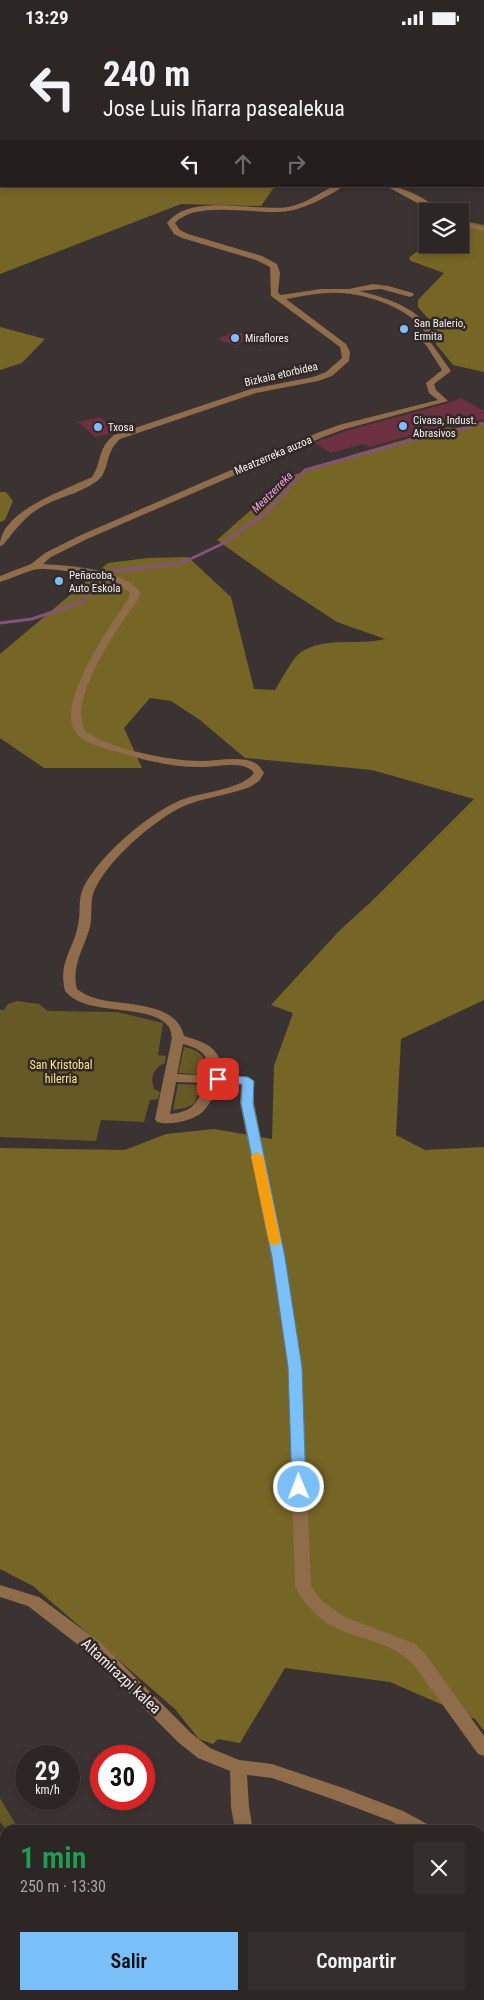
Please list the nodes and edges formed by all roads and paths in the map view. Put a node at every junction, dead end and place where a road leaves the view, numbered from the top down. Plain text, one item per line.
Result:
1 (338, 187) edge
2 (391, 187) edge
3 (423, 203) edge
4 (469, 225) edge
5 (484, 229) edge
6 (349, 291) junction
7 (410, 295) dead end
8 (278, 298) junction
9 (0, 543) edge
10 (34, 566) junction
11 (0, 579) edge
12 (178, 1038) junction
13 (171, 1077) junction
14 (218, 1079) junction
15 (0, 1591) edge
16 (484, 1749) edge
17 (238, 1767) junction
18 (243, 1825) edge
19 (414, 1825) edge

1 - 8 street
2 - 3 street
4 - 5 street
6 - 7 street
6 - 8 street
6 - 10 street, Meatzerreka auzoa
8 - 9 street, Bizkaia etorbidea
10 - 11 street, Meatzerreka auzoa
10 - 12 street, Meatzerreka auzoa
12 - 13 street
12 - 14 street
13 - 14 street
13 - 14 street
14 - 16 street
15 - 17 street, Altamirazpi kalea
17 - 18 street
17 - 19 street, Altamirazpi kalea

